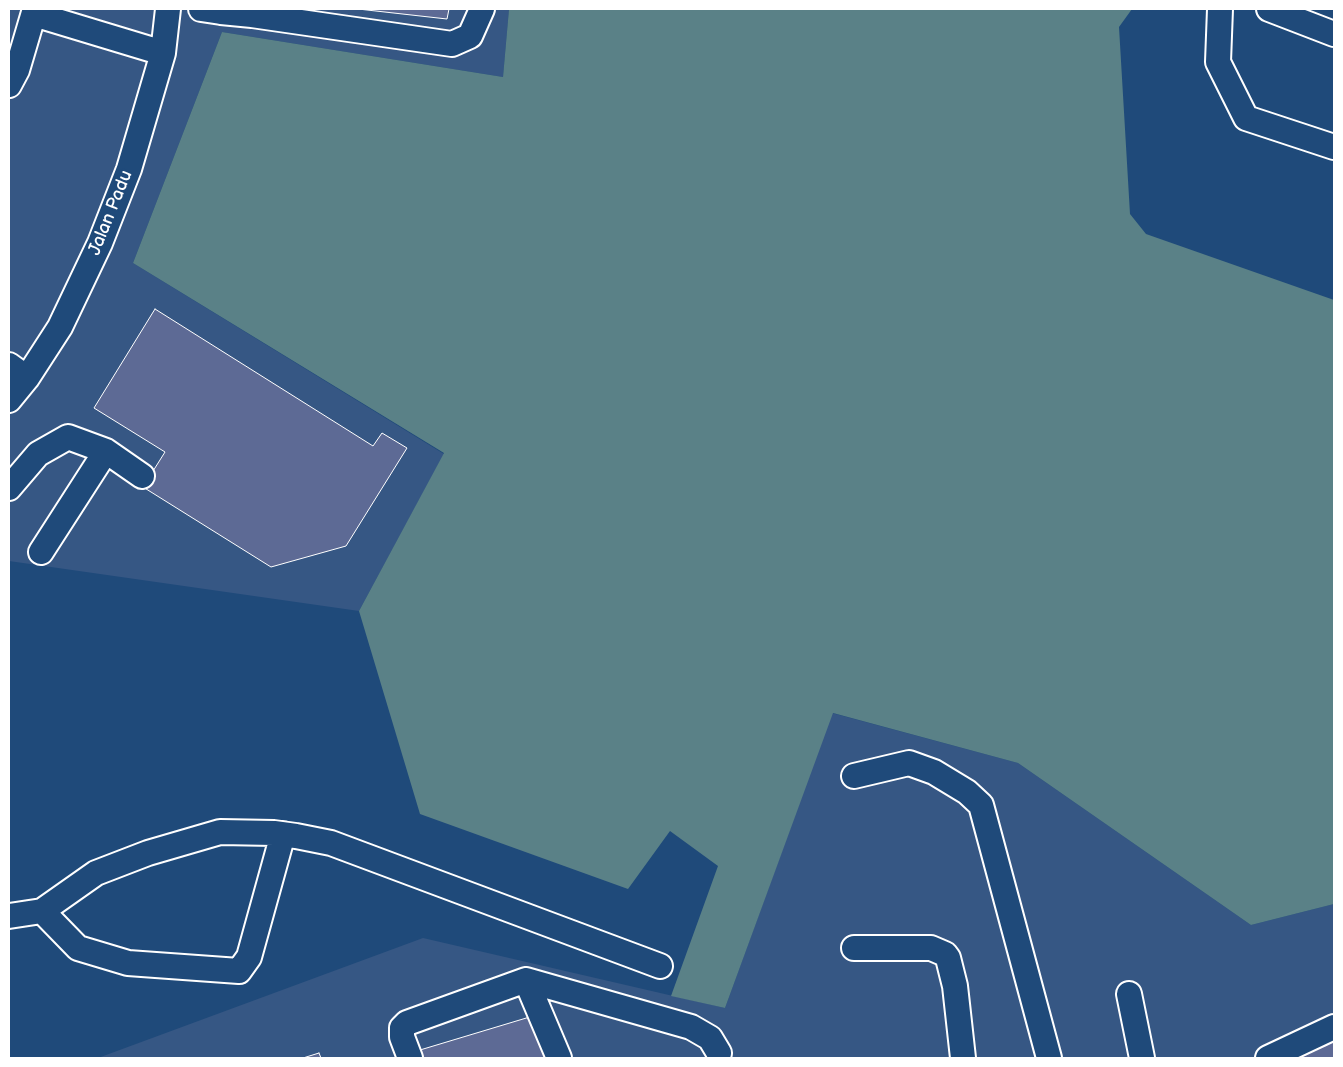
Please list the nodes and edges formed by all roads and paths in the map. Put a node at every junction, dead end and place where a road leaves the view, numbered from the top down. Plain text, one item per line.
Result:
1 (168, 9) edge
2 (186, 9) edge
3 (482, 9) edge
4 (1220, 9) edge
5 (1270, 9) edge
6 (215, 10) edge
7 (35, 11) edge
8 (1334, 34) edge
9 (163, 53) junction
10 (9, 85) edge
11 (1334, 148) edge
12 (18, 372) edge
13 (9, 400) edge
14 (106, 451) junction
15 (142, 476) dead end
16 (9, 488) edge
17 (41, 552) dead end
18 (854, 776) dead end
19 (283, 834) junction
20 (42, 911) junction
21 (9, 916) edge
22 (854, 948) dead end
23 (660, 966) dead end
24 (526, 980) junction
25 (1129, 994) dead end
26 (1334, 1027) edge
27 (715, 1057) edge
28 (410, 1058) edge
29 (559, 1058) edge
30 (963, 1058) edge
31 (1049, 1058) edge
32 (1142, 1058) edge
33 (1268, 1058) edge

1 - 2 street
1 - 9 street, Jalan Padu
3 - 6 street
4 - 11 street
5 - 8 street
7 - 9 street
7 - 10 street
9 - 12 street, Jalan Padu
12 - 13 street, Jalan Padu
14 - 15 street
14 - 16 street
14 - 17 street
18 - 31 street
19 - 20 street
19 - 20 street
19 - 23 street
20 - 21 street
22 - 30 street
24 - 27 street
24 - 28 street
24 - 29 street
25 - 32 street
26 - 33 street

